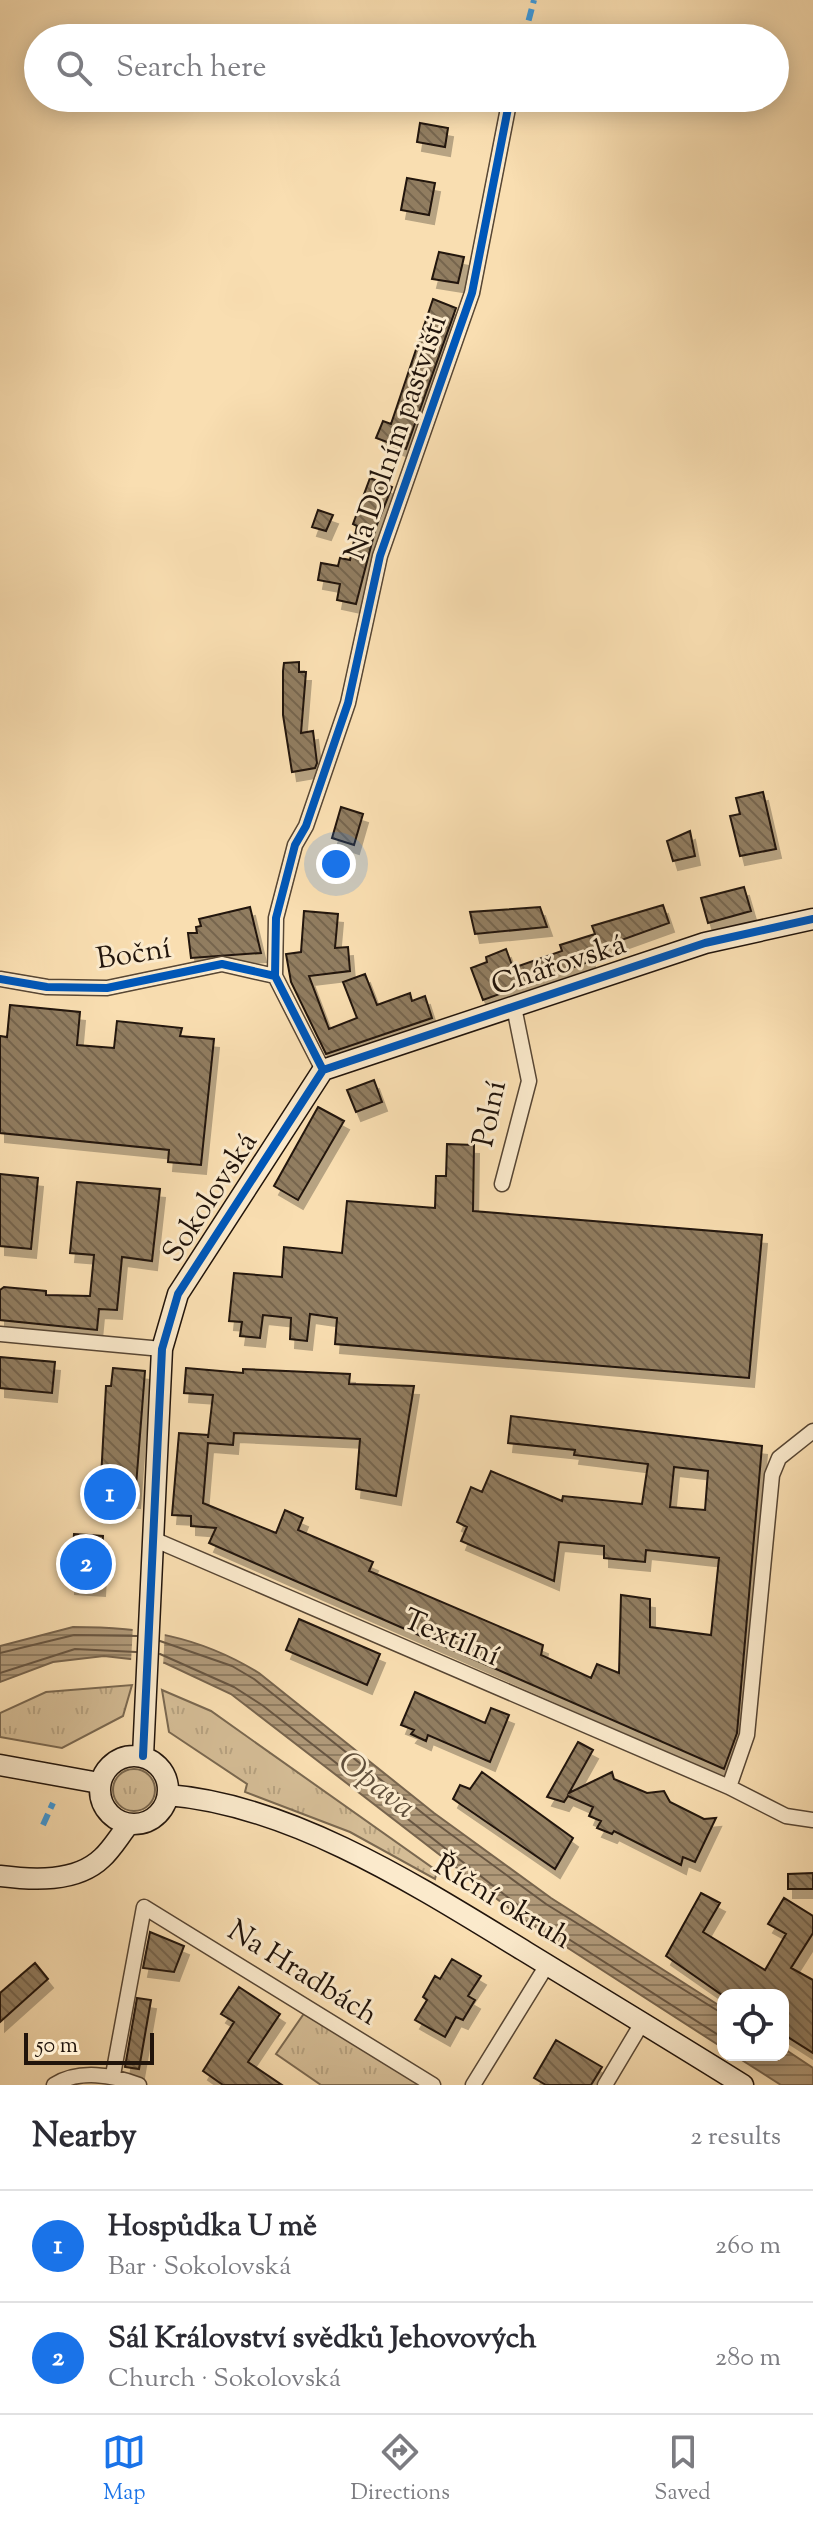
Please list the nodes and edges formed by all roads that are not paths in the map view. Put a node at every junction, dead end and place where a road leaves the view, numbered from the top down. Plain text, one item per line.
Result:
1 (507, 112) edge
2 (813, 919) edge
3 (275, 976) junction
4 (0, 979) edge
5 (514, 1007) junction
6 (323, 1070) junction
7 (502, 1184) dead end
8 (0, 1334) edge
9 (162, 1349) junction
10 (813, 1431) edge
11 (153, 1539) junction
12 (143, 1756) junction
13 (0, 1765) edge
14 (99, 1783) junction
15 (729, 1787) junction
16 (168, 1795) junction
17 (813, 1820) edge
18 (129, 1824) junction
19 (0, 1876) edge
20 (547, 1965) junction
21 (642, 2023) junction
22 (113, 2075) junction
23 (54, 2085) edge
24 (139, 2085) edge
25 (433, 2085) edge
26 (473, 2085) edge
27 (605, 2085) edge
28 (743, 2085) edge

1 - 3 street, Na Dolním pastvišti
2 - 5 street, Chářovská
3 - 4 street, Boční
3 - 6 street
5 - 6 street, Chářovská
5 - 7 street, Polní
6 - 9 street, Sokolovská
8 - 9 street
9 - 11 street, Sokolovská
10 - 15 street
11 - 12 street, Sokolovská
11 - 15 street, Textilní
12 - 14 street
12 - 16 street
13 - 14 street
14 - 18 street
15 - 17 street, Textilní
16 - 18 street
16 - 20 street, Říční okruh
18 - 19 street
20 - 21 street, Říční okruh
20 - 26 street
21 - 27 street
21 - 28 street, Říční okruh
22 - 23 street
22 - 24 street
22 - 25 street, Na Hradbách

